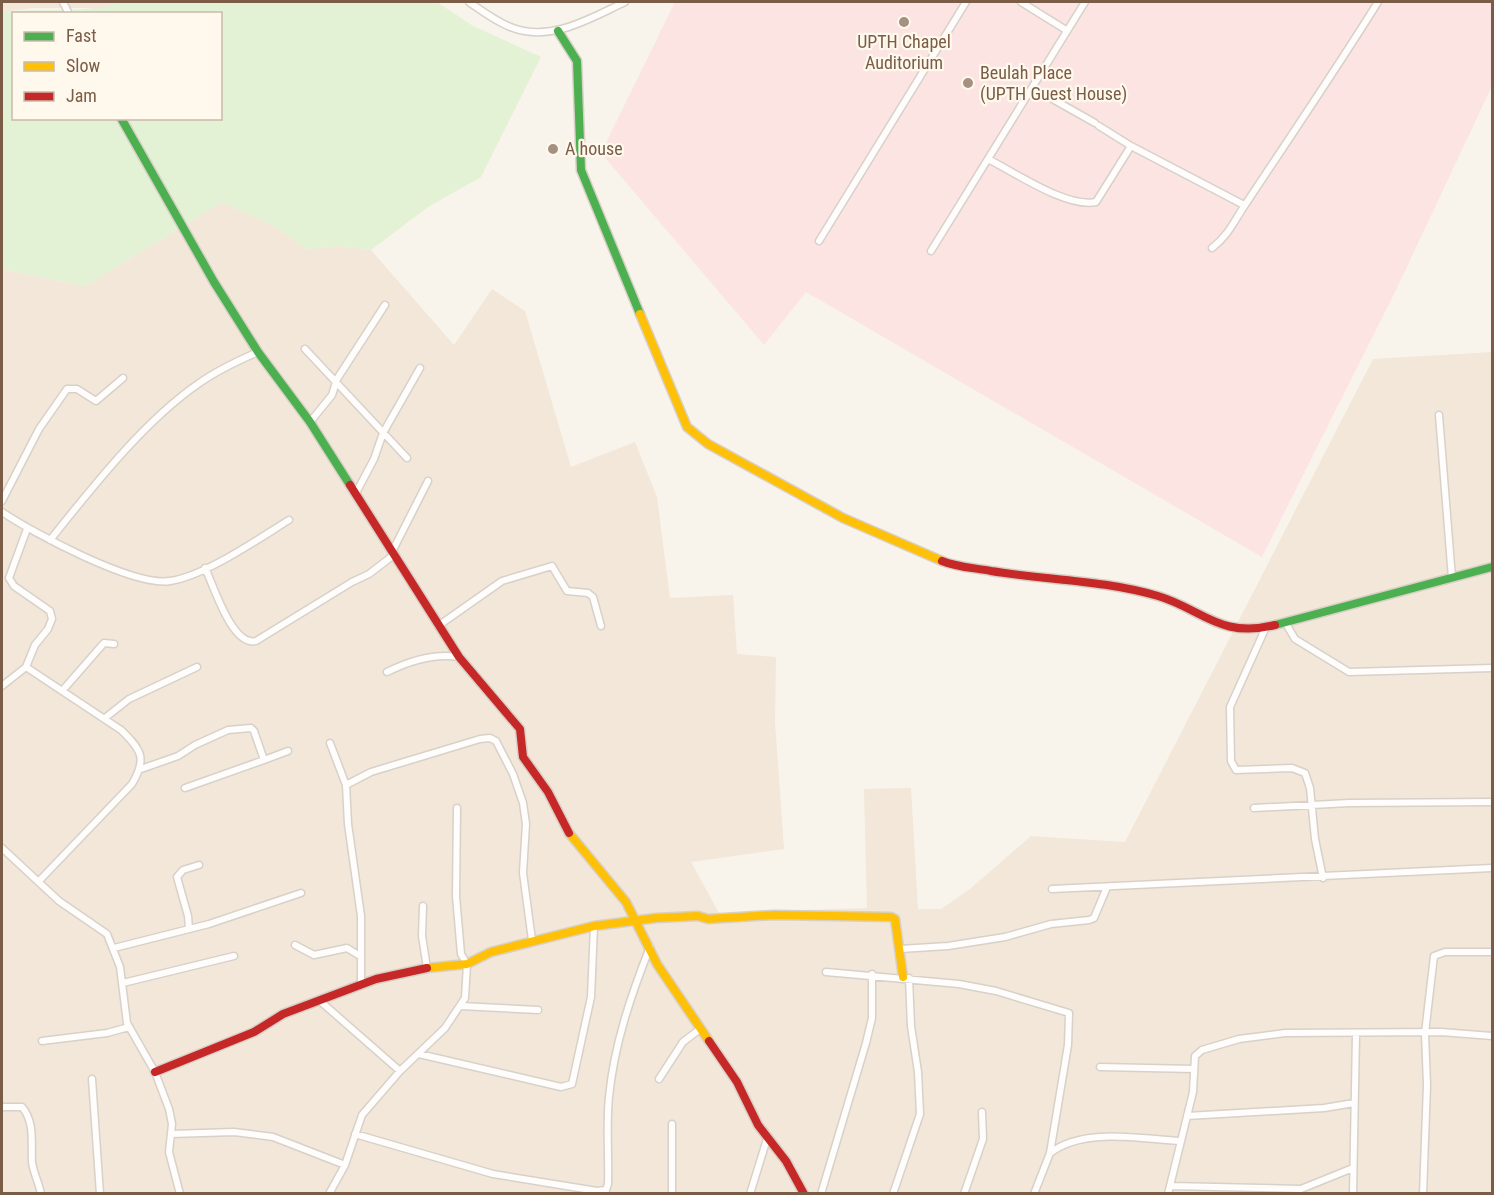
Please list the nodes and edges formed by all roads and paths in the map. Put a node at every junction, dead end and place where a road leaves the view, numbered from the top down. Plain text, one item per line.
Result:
1 (469, 2) edge
2 (625, 2) edge
3 (966, 2) edge
4 (1021, 2) edge
5 (1085, 2) edge
6 (1378, 2) edge
7 (1066, 30) junction
8 (558, 31) junction
9 (1033, 88) junction
10 (122, 120) edge
11 (1131, 146) junction
12 (988, 159) junction
13 (1244, 205) junction
14 (819, 241) dead end
15 (1212, 248) dead end
16 (931, 251) dead end
17 (385, 305) dead end
18 (305, 349) dead end
19 (258, 352) junction
20 (420, 368) dead end
21 (123, 378) dead end
22 (336, 383) junction
23 (1439, 415) dead end
24 (310, 422) junction
25 (383, 433) junction
26 (407, 458) dead end
27 (428, 481) dead end
28 (356, 493) junction
29 (2, 501) edge
30 (2, 512) edge
31 (289, 520) dead end
32 (27, 529) junction
33 (50, 540) junction
34 (394, 552) junction
35 (1492, 567) edge
36 (205, 568) junction
37 (1452, 578) junction
38 (1285, 622) junction
39 (438, 626) junction
40 (601, 626) dead end
41 (1266, 627) junction
42 (114, 644) dead end
43 (459, 657) junction
44 (26, 667) junction
45 (197, 667) dead end
46 (1492, 668) edge
47 (387, 672) dead end
48 (2, 686) edge
49 (62, 691) junction
50 (105, 718) junction
51 (330, 743) dead end
52 (288, 751) dead end
53 (264, 760) junction
54 (141, 769) junction
55 (346, 785) junction
56 (185, 788) dead end
57 (1492, 802) edge
58 (1312, 804) junction
59 (458, 808) dead end
60 (1254, 808) dead end
61 (2, 848) edge
62 (199, 865) dead end
63 (1492, 868) edge
64 (1323, 878) junction
65 (39, 881) junction
66 (1107, 887) junction
67 (1052, 889) dead end
68 (300, 893) dead end
69 (423, 906) dead end
70 (634, 921) junction
71 (594, 926) junction
72 (189, 929) junction
73 (532, 940) junction
74 (295, 945) dead end
75 (650, 947) junction
76 (114, 948) junction
77 (900, 949) junction
78 (1492, 952) edge
79 (234, 956) dead end
80 (360, 956) junction
81 (467, 964) junction
82 (427, 968) junction
83 (826, 972) dead end
84 (872, 974) junction
85 (906, 978) junction
86 (123, 983) junction
87 (362, 985) junction
88 (320, 1001) junction
89 (461, 1006) junction
90 (538, 1010) dead end
91 (129, 1027) junction
92 (700, 1029) junction
93 (1425, 1033) junction
94 (1356, 1035) junction
95 (1492, 1036) edge
96 (42, 1041) dead end
97 (419, 1054) junction
98 (1100, 1067) dead end
99 (1194, 1069) junction
100 (400, 1071) junction
101 (155, 1072) junction
102 (659, 1078) dead end
103 (92, 1079) dead end
104 (1354, 1103) junction
105 (2, 1107) edge
106 (982, 1112) dead end
107 (1187, 1116) junction
108 (672, 1124) dead end
109 (171, 1134) junction
110 (355, 1134) junction
111 (767, 1139) junction
112 (1180, 1141) junction
113 (1050, 1153) junction
114 (345, 1165) junction
115 (1353, 1168) junction
116 (1171, 1186) junction
117 (605, 1192) edge
118 (41, 1194) edge
119 (100, 1194) edge
120 (180, 1194) edge
121 (329, 1194) edge
122 (672, 1194) edge
123 (750, 1194) edge
124 (804, 1194) edge
125 (821, 1194) edge
126 (893, 1194) edge
127 (964, 1194) edge
128 (1034, 1194) edge
129 (1168, 1194) edge
130 (1353, 1194) edge
131 (1423, 1194) edge

1 - 8 street
2 - 8 street
3 - 14 street
4 - 7 street
5 - 7 street
6 - 13 street
7 - 9 street
8 - 41 street
9 - 11 street
9 - 12 street
10 - 19 street
11 - 12 street
11 - 13 street
12 - 16 street
13 - 15 street
17 - 22 street
18 - 22 street
19 - 24 street
19 - 33 street
20 - 25 street
21 - 29 street
22 - 24 street
22 - 25 street
23 - 37 street
24 - 28 street
25 - 26 street
25 - 28 street
27 - 34 street
28 - 34 street
30 - 32 street
31 - 36 street
32 - 33 street
32 - 44 street
33 - 36 street
34 - 36 street
34 - 39 street
35 - 37 street
37 - 38 street
38 - 41 street
38 - 46 street
39 - 40 street
39 - 43 street
41 - 58 street
42 - 49 street
43 - 47 street
43 - 70 street
44 - 48 street
44 - 49 street
45 - 50 street
49 - 50 street
50 - 54 street
51 - 55 street
52 - 53 street
53 - 54 street
53 - 56 street
54 - 65 street
55 - 73 street
55 - 80 street
57 - 58 street
58 - 60 street
58 - 64 street
59 - 81 street
61 - 65 street
62 - 72 street
63 - 64 street
64 - 66 street
65 - 76 street
66 - 67 street
66 - 77 street
68 - 72 street
69 - 82 street
70 - 71 street
70 - 75 street
70 - 77 street
71 - 73 street
71 - 97 street
72 - 76 street
73 - 81 street
74 - 80 street
75 - 92 street
75 - 117 street
76 - 86 street
77 - 85 street
78 - 93 street
79 - 86 street
80 - 87 street
81 - 82 street
81 - 89 street
82 - 87 street
83 - 84 street
84 - 85 street
84 - 125 street
85 - 113 street
85 - 126 street
86 - 91 street
87 - 88 street
88 - 100 street
88 - 101 street
89 - 90 street
89 - 97 street
91 - 96 street
91 - 101 street
92 - 102 street
92 - 111 street
93 - 94 street
93 - 95 street
93 - 131 street
94 - 99 street
94 - 104 street
97 - 100 street
98 - 99 street
99 - 107 street
100 - 110 street
101 - 109 street
103 - 119 street
104 - 107 street
104 - 115 street
105 - 118 street
106 - 127 street
107 - 112 street
108 - 122 street
109 - 114 street
109 - 120 street
110 - 114 street
110 - 117 street
111 - 123 street
111 - 124 street
112 - 113 street
112 - 116 street
113 - 128 street
114 - 121 street
115 - 116 street
115 - 130 street
116 - 129 street

